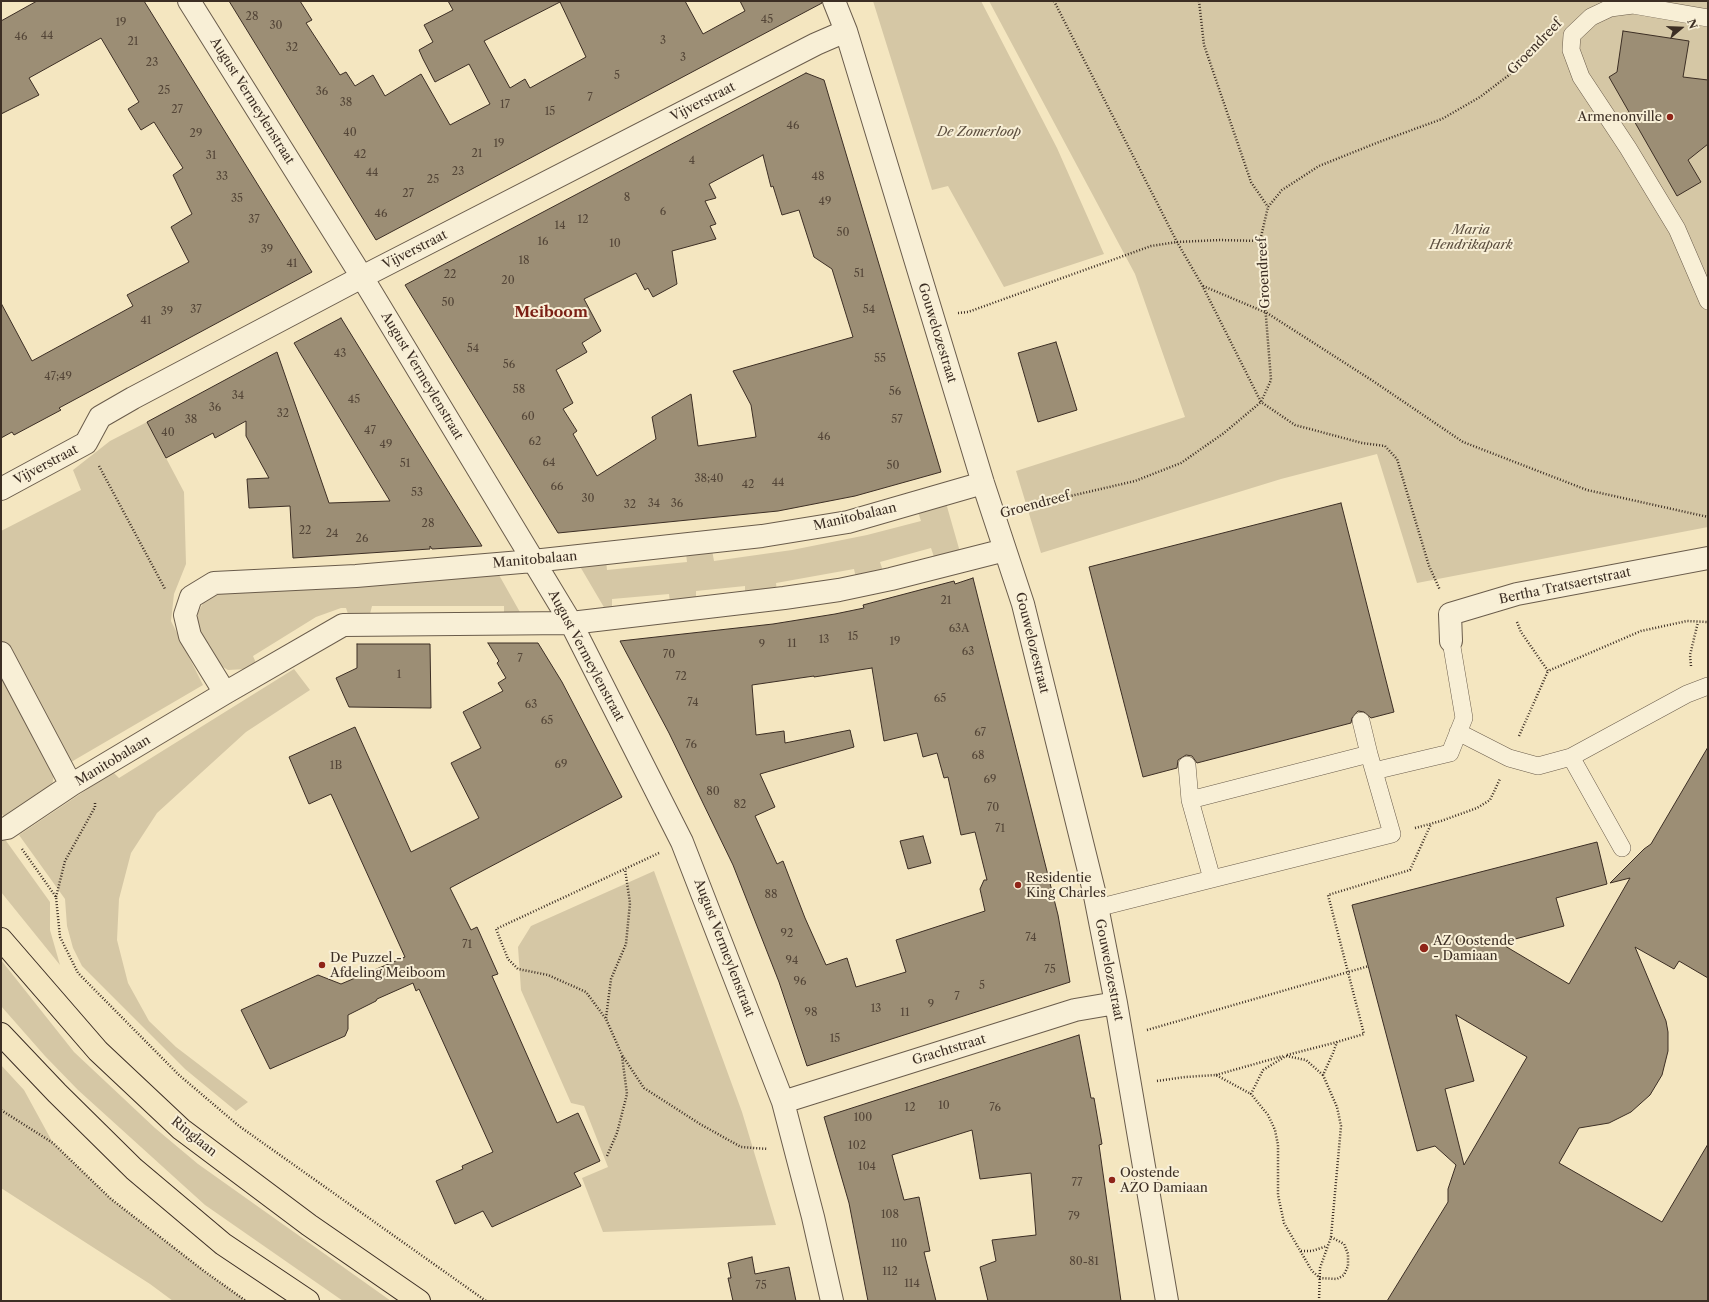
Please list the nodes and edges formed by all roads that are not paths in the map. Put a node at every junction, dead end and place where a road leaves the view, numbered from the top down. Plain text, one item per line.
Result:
1 (189, 1) edge
2 (834, 1) edge
3 (1708, 18) edge
4 (846, 31) junction
5 (362, 277) junction
6 (1708, 301) edge
7 (983, 483) junction
8 (1, 489) edge
9 (1005, 550) junction
10 (1708, 558) edge
11 (533, 561) junction
12 (571, 623) junction
13 (1451, 641) joint
14 (1, 653) edge
15 (1701, 689) edge
16 (225, 693) junction
17 (1361, 721) dead end
18 (1458, 732) junction
19 (1368, 754) junction
20 (1570, 757) junction
21 (1187, 765) dead end
22 (1374, 771) junction
23 (71, 785) junction
24 (1190, 800) junction
25 (4, 829) edge
26 (1622, 848) dead end
27 (1212, 879) junction
28 (1097, 908) junction
29 (1, 939) edge
30 (1116, 1003) junction
31 (2, 1036) edge
32 (783, 1102) junction
33 (308, 1301) edge
34 (419, 1301) edge
35 (832, 1301) edge
36 (1167, 1301) edge

1 - 5 street, August Vermeylenstraat
2 - 4 street, Gouwelozestraat
3 - 6 lane, Groendreef
4 - 5 street, Vijverstraat
4 - 7 street, Gouwelozestraat
5 - 8 street, Vijverstraat
5 - 11 street, August Vermeylenstraat
7 - 9 street, Gouwelozestraat
7 - 11 street, Manitobalaan
9 - 12 street, Manitobalaan
9 - 28 street, Gouwelozestraat
10 - 13 street, Bertha Tratsaertstraat
11 - 12 street, August Vermeylenstraat
11 - 16 street, Manitobalaan
12 - 16 street, Manitobalaan
12 - 32 street, August Vermeylenstraat
13 - 18 lane
14 - 23 street
15 - 20 lane
16 - 23 street, Manitobalaan
17 - 19 lane
18 - 20 lane
18 - 22 lane
19 - 22 lane
19 - 24 lane
20 - 26 lane
21 - 24 lane
22 - 27 lane
23 - 25 street, Manitobalaan
24 - 27 lane
27 - 28 lane
28 - 30 street, Gouwelozestraat
29 - 34 main road, Ringlaan
30 - 32 street, Grachtstraat
30 - 36 street, Gouwelozestraat
31 - 33 main road
32 - 35 street, August Vermeylenstraat

